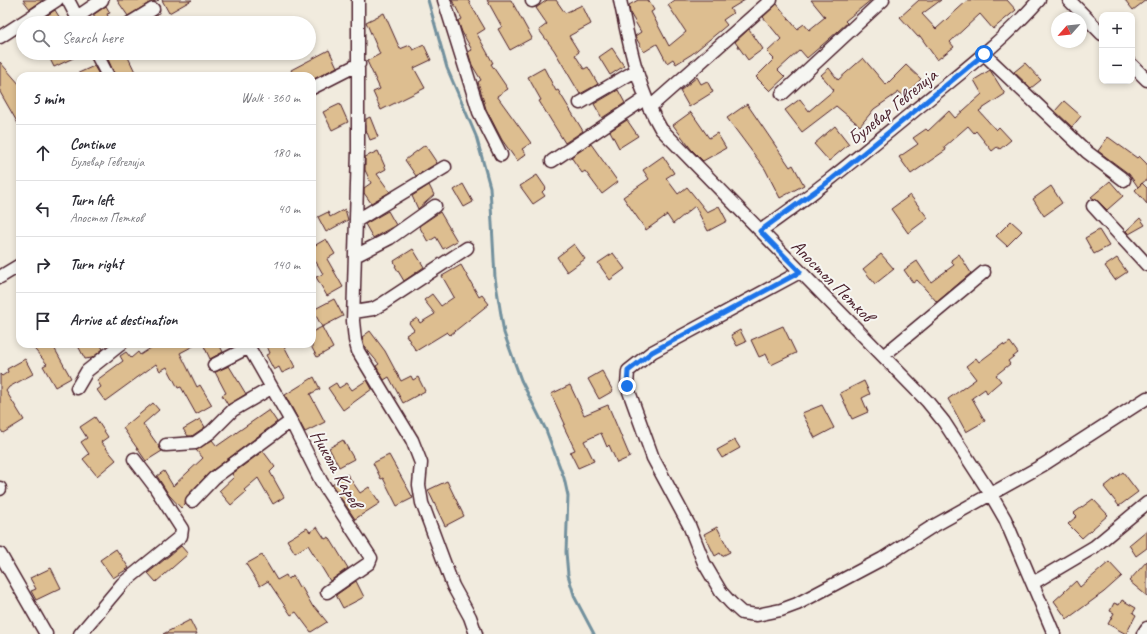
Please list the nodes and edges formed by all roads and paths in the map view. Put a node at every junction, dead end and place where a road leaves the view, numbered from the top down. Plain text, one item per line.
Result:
1 (57, 0) edge
2 (68, 0) edge
3 (102, 0) edge
4 (358, 0) edge
5 (444, 0) edge
6 (620, 0) edge
7 (771, 0) edge
8 (883, 0) edge
9 (1040, 0) edge
10 (1069, 0) edge
11 (153, 9) dead end
12 (32, 16) edge
13 (76, 16) edge
14 (83, 16) edge
15 (142, 16) edge
16 (16, 27) edge
17 (1099, 31) edge
18 (0, 37) edge
19 (984, 54) junction
20 (100, 60) edge
21 (359, 64) junction
22 (1135, 68) edge
23 (638, 70) junction
24 (106, 72) edge
25 (1147, 80) edge
26 (316, 86) edge
27 (782, 94) dead end
28 (580, 103) dead end
29 (647, 103) junction
30 (500, 155) dead end
31 (552, 160) dead end
32 (445, 166) dead end
33 (1124, 180) dead end
34 (434, 206) dead end
35 (1093, 206) dead end
36 (356, 221) junction
37 (760, 231) junction
38 (467, 248) dead end
39 (355, 256) junction
40 (1147, 265) edge
41 (16, 267) edge
42 (800, 272) junction
43 (984, 272) dead end
44 (0, 277) edge
45 (354, 312) junction
46 (116, 348) edge
47 (243, 348) edge
48 (250, 348) edge
49 (883, 356) junction
50 (214, 365) dead end
51 (78, 388) dead end
52 (271, 388) junction
53 (1147, 398) edge
54 (291, 421) junction
55 (166, 445) dead end
56 (134, 459) dead end
57 (990, 492) junction
58 (192, 501) dead end
59 (1147, 503) edge
60 (0, 554) edge
61 (1033, 583) junction
62 (327, 592) dead end
63 (1147, 628) edge
64 (46, 634) edge
65 (80, 634) edge
66 (476, 634) edge
67 (1054, 634) edge
68 (1143, 634) edge

1 - 12 street
2 - 13 street
3 - 14 street
4 - 21 street
5 - 30 street
6 - 23 street, Апостол Петков
7 - 29 street
8 - 27 street
9 - 19 street, Булевар Гевгелија
10 - 17 street
11 - 15 street
16 - 18 street
19 - 33 street
19 - 37 street, Булевар Гевгелија
20 - 24 street
21 - 26 street
21 - 36 street
22 - 25 street
23 - 28 street
23 - 29 street, Апостол Петков
29 - 31 street
29 - 37 street, Апостол Петков
32 - 36 street
34 - 39 street
35 - 40 street
36 - 39 street
37 - 42 street, Апостол Петков
38 - 45 street
39 - 45 street
41 - 44 street
42 - 49 street, Апостол Петков
42 - 57 street
43 - 49 street
45 - 66 street
46 - 51 street
47 - 50 street
48 - 52 street, Никола Карев
49 - 57 street, Апостол Петков
52 - 54 street, Никола Карев
52 - 55 street
53 - 57 street
54 - 58 street
54 - 62 street, Никола Карев
56 - 65 street
57 - 61 street, Апостол Петков
59 - 61 street
60 - 64 street
61 - 67 street, Апостол Петков
63 - 68 street

